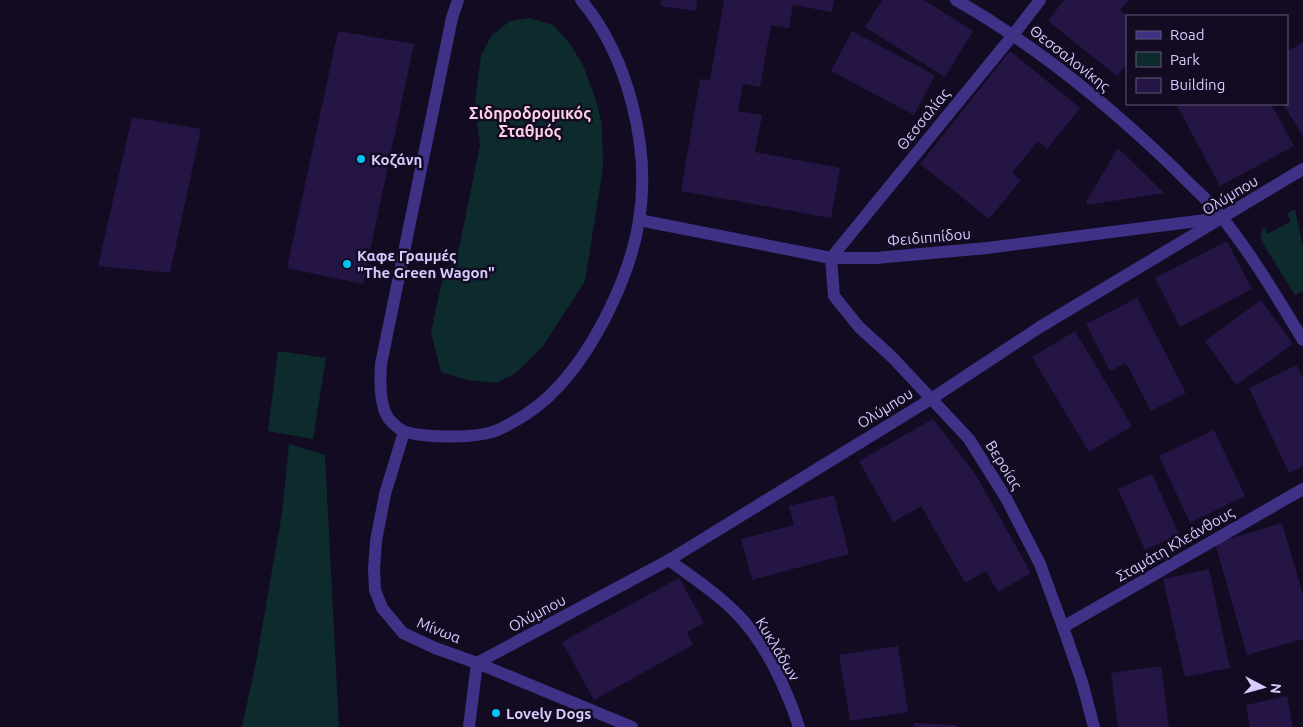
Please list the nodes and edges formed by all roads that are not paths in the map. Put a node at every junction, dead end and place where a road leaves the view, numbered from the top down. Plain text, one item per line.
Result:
1 (458, 0) edge
2 (581, 0) edge
3 (956, 0) edge
4 (1040, 0) edge
5 (1013, 35) junction
6 (1303, 169) edge
7 (1224, 218) junction
8 (639, 220) junction
9 (831, 258) junction
10 (1303, 340) edge
11 (932, 399) junction
12 (404, 432) junction
13 (1303, 489) edge
14 (669, 560) junction
15 (1063, 627) junction
16 (477, 663) junction
17 (469, 727) edge
18 (632, 727) edge
19 (799, 727) edge
20 (1094, 727) edge

1 - 12 street
2 - 8 street
3 - 5 street, Θεσσαλονίκης
4 - 5 street, Θεσσαλίας
5 - 7 street, Θεσσαλονίκης
5 - 9 street, Θεσσαλίας
6 - 7 street, Ολύμπου
7 - 9 street, Φειδιππίδου
7 - 10 street, Θεσσαλονίκης
7 - 11 street, Ολύμπου
8 - 9 street, Φειδιππίδου
8 - 12 street
9 - 11 street, Βεροίας
11 - 14 street, Ολύμπου
11 - 15 street, Βεροίας
12 - 16 street, Μίνωα
13 - 15 street, Σταμάτη Κλεάνθους
14 - 16 street, Ολύμπου
14 - 19 street, Κυκλάδων
15 - 20 street, Βεροίας
16 - 17 street
16 - 18 street, Μίνωα

